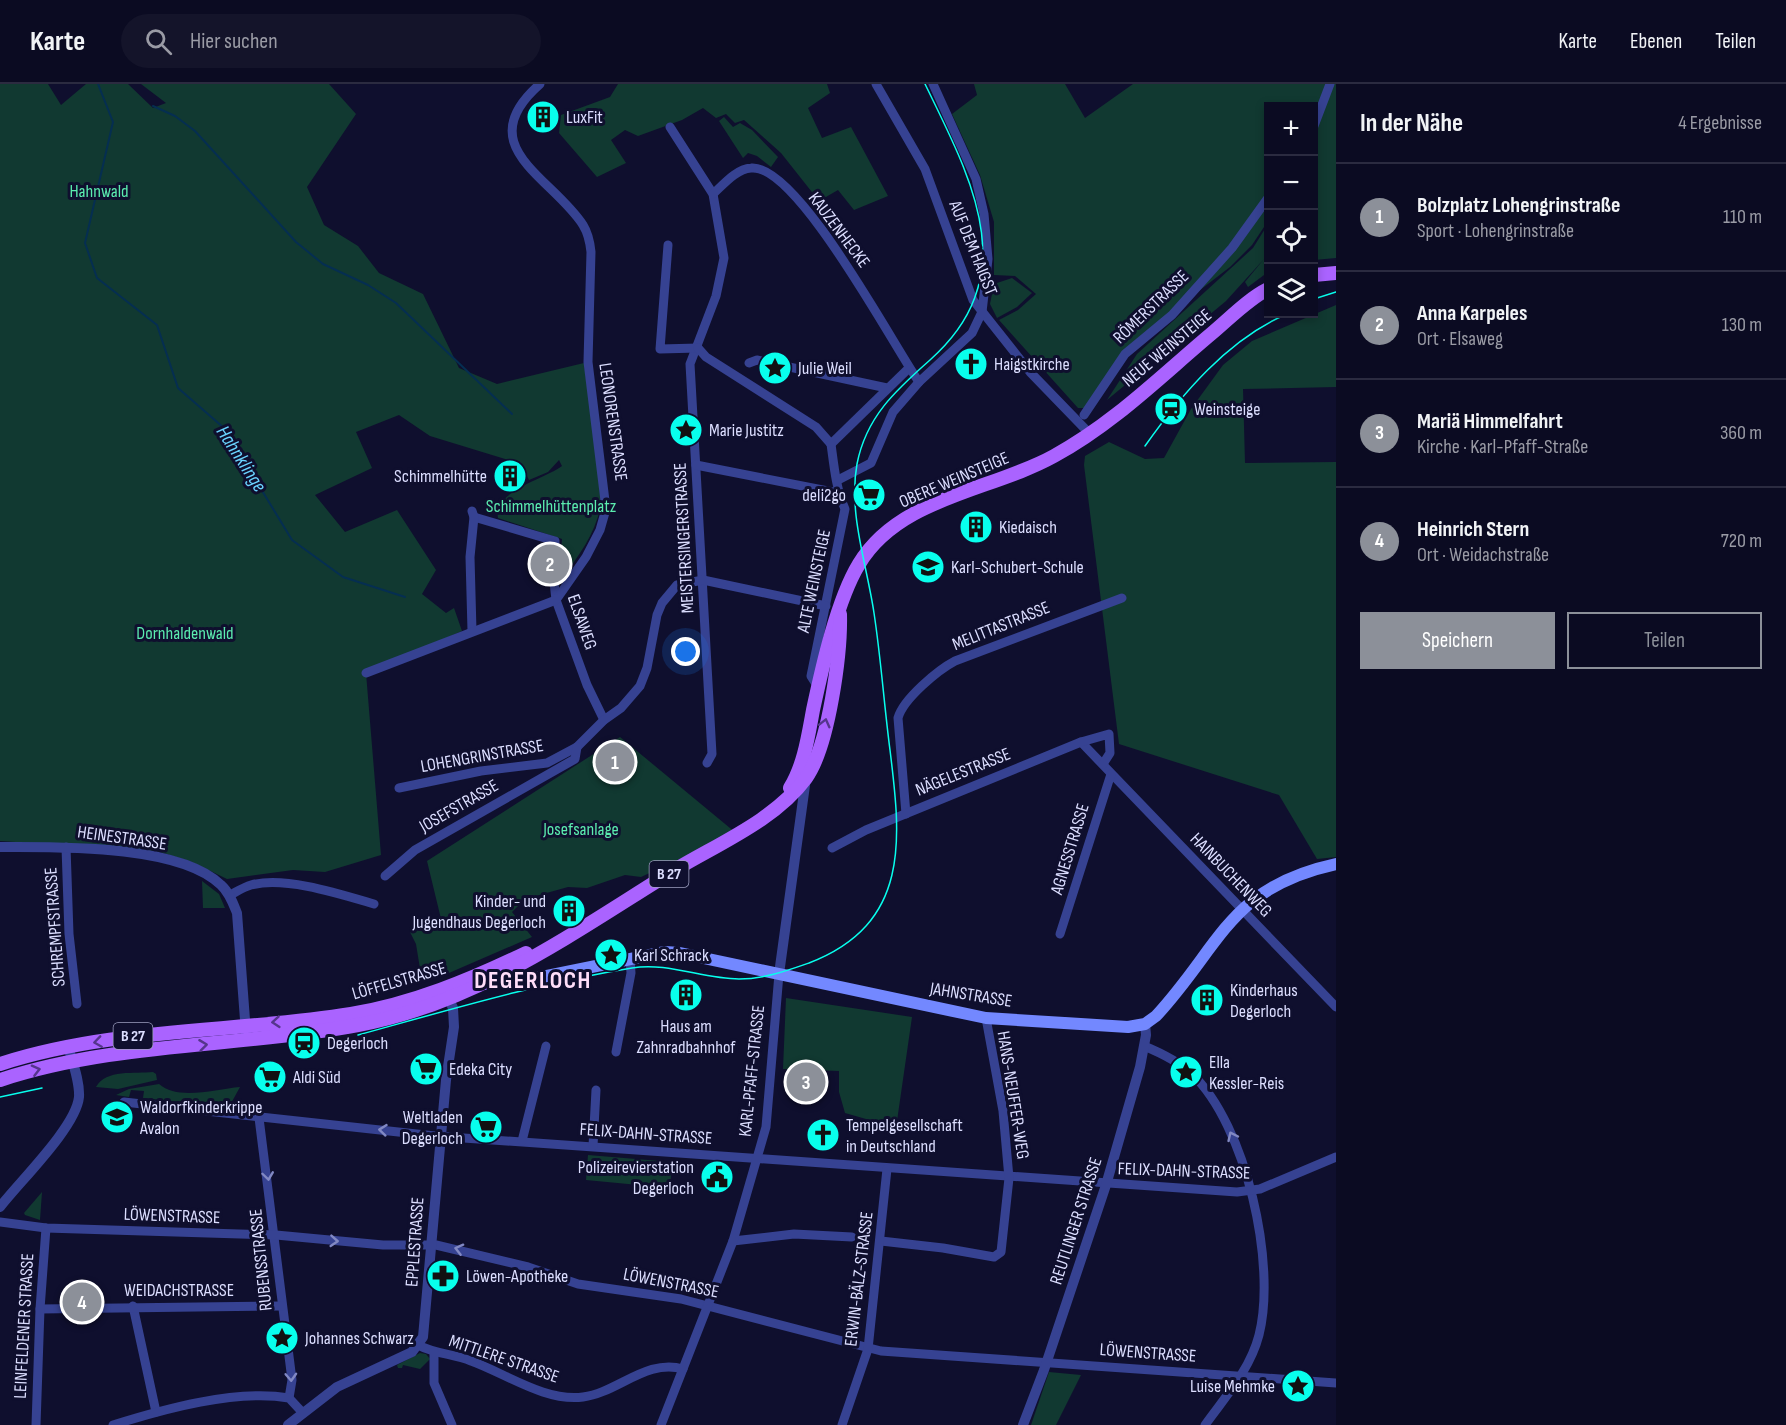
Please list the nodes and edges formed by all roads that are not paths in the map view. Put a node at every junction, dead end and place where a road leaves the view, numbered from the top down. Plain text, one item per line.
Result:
1 (540, 84) edge
2 (876, 84) edge
3 (933, 84) edge
4 (1330, 84) edge
5 (1318, 116) edge
6 (670, 128) dead end
7 (713, 194) junction
8 (1264, 205) edge
9 (668, 245) dead end
10 (1336, 273) edge
11 (1318, 275) edge
12 (1264, 293) edge
13 (982, 312) junction
14 (698, 348) junction
15 (749, 363) dead end
16 (909, 368) junction
17 (919, 382) junction
18 (886, 388) junction
19 (1084, 415) dead end
20 (1090, 434) junction
21 (831, 444) junction
22 (696, 465) junction
23 (838, 480) junction
24 (838, 493) junction
25 (703, 580) junction
26 (1122, 598) dead end
27 (556, 600) junction
28 (826, 606) junction
29 (840, 614) junction
30 (472, 632) junction
31 (366, 673) dead end
32 (818, 687) junction
33 (604, 720) junction
34 (1081, 742) junction
35 (806, 743) junction
36 (577, 747) junction
37 (707, 763) dead end
38 (1103, 764) junction
39 (1111, 774) junction
40 (806, 778) junction
41 (399, 788) dead end
42 (783, 801) junction
43 (906, 813) junction
44 (0, 847) edge
45 (66, 847) junction
46 (832, 848) dead end
47 (1336, 864) edge
48 (385, 876) dead end
49 (230, 895) junction
50 (374, 904) dead end
51 (1240, 910) junction
52 (1060, 934) dead end
53 (554, 944) junction
54 (534, 958) junction
55 (630, 959) junction
56 (491, 969) junction
57 (508, 972) junction
58 (779, 975) junction
59 (542, 977) junction
60 (528, 978) junction
61 (482, 984) junction
62 (446, 994) junction
63 (77, 1004) dead end
64 (1336, 1008) edge
65 (986, 1018) junction
66 (246, 1024) junction
67 (1145, 1024) junction
68 (247, 1040) junction
69 (68, 1046) junction
70 (546, 1046) dead end
71 (1144, 1046) junction
72 (616, 1052) dead end
73 (72, 1062) junction
74 (0, 1064) edge
75 (0, 1080) edge
76 (596, 1090) dead end
77 (124, 1102) dead end
78 (260, 1118) junction
79 (441, 1136) junction
80 (522, 1141) junction
81 (593, 1146) junction
82 (1336, 1157) edge
83 (757, 1159) junction
84 (887, 1169) junction
85 (1009, 1178) junction
86 (1106, 1185) junction
87 (1249, 1191) junction
88 (0, 1207) edge
89 (0, 1222) edge
90 (46, 1228) junction
91 (276, 1235) junction
92 (852, 1237) dead end
93 (733, 1240) junction
94 (881, 1241) junction
95 (431, 1245) junction
96 (133, 1306) junction
97 (282, 1306) junction
98 (708, 1306) junction
99 (40, 1309) junction
100 (418, 1345) junction
101 (868, 1348) junction
102 (434, 1352) junction
103 (1047, 1362) junction
104 (683, 1369) junction
105 (1240, 1376) junction
106 (1336, 1383) edge
107 (289, 1398) junction
108 (156, 1412) junction
109 (302, 1412) junction
110 (36, 1425) edge
111 (113, 1425) edge
112 (288, 1425) edge
113 (452, 1425) edge
114 (661, 1425) edge
115 (842, 1425) edge
116 (1023, 1425) edge
117 (1205, 1425) edge

1 - 27 street, LEONORENSTRASSE
2 - 13 street, AUF DEM HAIGST
3 - 13 street
4 - 5 street
6 - 7 street
7 - 14 street, MEISTERSINGERSTRASSE
7 - 16 street, KAUZENHECKE
8 - 19 street, RÖMERSTRASSE
9 - 14 street
10 - 11 main road
12 - 20 main road, NEUE WEINSTEIGE / B 27
13 - 17 street
13 - 20 street, AUF DEM HAIGST
14 - 21 street
14 - 22 street, MEISTERSINGERSTRASSE
15 - 18 street
16 - 17 street
16 - 18 street
17 - 23 street
18 - 21 street
20 - 29 main road, OBERE WEINSTEIGE / B 27
21 - 23 street, ALTE WEINSTEIGE
22 - 24 street
22 - 25 street, MEISTERSINGERSTRASSE
23 - 24 street, ALTE WEINSTEIGE
24 - 28 street, ALTE WEINSTEIGE
25 - 28 street, LOHENGRINSTRASSE
25 - 33 street, LOHENGRINSTRASSE
25 - 37 street, MEISTERSINGERSTRASSE
26 - 43 street, MELITTASTRASSE
27 - 30 street
27 - 30 street, ELSAWEG
27 - 33 street, ELSAWEG
28 - 32 street, ALTE WEINSTEIGE
29 - 32 main road, OBERE WEINSTEIGE / B 27
40 -> 29 main road, OBERE WEINSTEIGE / B 27
30 - 31 street
32 - 35 main road, OBERE WEINSTEIGE / B 27
33 - 36 street, LOHENGRINSTRASSE
34 - 38 street, HAINBUCHENWEG
34 - 38 street, NÄGELESTRASSE
34 - 43 street, NÄGELESTRASSE
35 - 40 main road
35 - 42 main road, OBERE WEINSTEIGE / B 27
36 - 41 street, LOHENGRINSTRASSE
36 - 48 street, JOSEFSTRASSE
38 - 39 street, HAINBUCHENWEG
39 - 51 street, HAINBUCHENWEG
39 - 52 street, AGNESSTRASSE
40 - 42 main road, OBERE WEINSTEIGE / B 27
40 - 58 street, KARL-PFAFF-STRASSE
42 - 53 main road, OBERE WEINSTEIGE / B 27
43 - 46 street, NÄGELESTRASSE
44 - 45 street, HEINESTRASSE
45 - 49 street, HEINESTRASSE
45 - 63 street, SCHREMPFSTRASSE
47 - 51 main road
49 - 50 street
49 - 66 street
51 - 64 street, HAINBUCHENWEG
51 - 67 main road
53 - 54 main road, LÖFFELSTRASSE / B 27
53 - 56 main road, LÖFFELSTRASSE / B 27
54 - 57 main road, LÖFFELSTRASSE / B 27
54 - 59 main road
55 - 58 main road, JAHNSTRASSE
55 - 59 main road, JAHNSTRASSE
55 - 72 street
56 - 57 main road, JAHNSTRASSE
56 - 62 main road, LÖFFELSTRASSE / B 27
57 - 60 main road, JAHNSTRASSE
57 - 61 main road, LÖFFELSTRASSE / B 27
58 - 65 main road, JAHNSTRASSE
58 - 83 street, KARL-PFAFF-STRASSE
59 - 60 main road, JAHNSTRASSE
60 - 61 main road, JAHNSTRASSE
61 - 62 main road, LÖFFELSTRASSE / B 27
62 -> 66 main road, LÖFFELSTRASSE / B 27
62 - 68 main road, LÖFFELSTRASSE / B 27
62 - 79 street, EPPLESTRASSE
65 - 67 main road, JAHNSTRASSE
65 - 85 street, HANS-NEUFFER-WEG
66 - 68 street
66 -> 69 main road, LÖFFELSTRASSE / B 27
67 - 71 street, REUTLINGER STRASSE
73 -> 68 main road, LÖFFELSTRASSE / B 27
69 - 73 street
69 - 74 main road, LÖFFELSTRASSE / B 27
70 - 80 street
71 - 86 street, REUTLINGER STRASSE
87 -> 71 street
75 -> 73 main road, LÖFFELSTRASSE / B 27
73 - 88 street
76 - 81 street
77 - 78 street, FELIX-DAHN-STRASSE
79 -> 78 street, FELIX-DAHN-STRASSE
78 -> 91 street, RUBENSSTRASSE
79 - 80 street, FELIX-DAHN-STRASSE
79 - 95 street, EPPLESTRASSE
80 - 81 street, FELIX-DAHN-STRASSE
81 - 83 street, FELIX-DAHN-STRASSE
82 - 87 street, FELIX-DAHN-STRASSE
83 - 84 street, FELIX-DAHN-STRASSE
83 - 93 street, KARL-PFAFF-STRASSE
84 - 85 street, FELIX-DAHN-STRASSE
84 - 94 street, ERWIN-BÄLZ-STRASSE
85 - 86 street, FELIX-DAHN-STRASSE
85 - 94 street, HANS-NEUFFER-WEG
86 - 87 street, FELIX-DAHN-STRASSE
86 - 103 street, REUTLINGER STRASSE
87 - 105 street
89 - 90 street, LÖWENSTRASSE
90 - 91 street, LÖWENSTRASSE
90 - 99 street, LEINFELDENER STRASSE
91 -> 95 street, LÖWENSTRASSE
91 - 97 street, RUBENSSTRASSE
92 - 93 street
93 - 98 street, KARL-PFAFF-STRASSE
94 - 101 street, ERWIN-BÄLZ-STRASSE
98 -> 95 street, LÖWENSTRASSE
95 - 100 street, EPPLESTRASSE
96 - 97 street, WEIDACHSTRASSE
96 - 99 street, WEIDACHSTRASSE
96 - 108 street
97 -> 107 street, RUBENSSTRASSE
98 - 101 street, LÖWENSTRASSE
98 - 104 street, KARL-PFAFF-STRASSE
99 - 110 street, LEINFELDENER STRASSE
100 - 102 street, MITTLERE STRASSE
100 - 109 street
101 - 103 street, LÖWENSTRASSE
101 - 115 street, ERWIN-BÄLZ-STRASSE
102 - 104 street, MITTLERE STRASSE
102 - 113 street
103 - 105 street, LÖWENSTRASSE
103 - 116 street, REUTLINGER STRASSE
104 - 114 street, KARL-PFAFF-STRASSE
105 - 106 street, LÖWENSTRASSE
105 - 117 street
107 - 108 street
107 - 109 street
108 - 111 street
109 - 112 street

